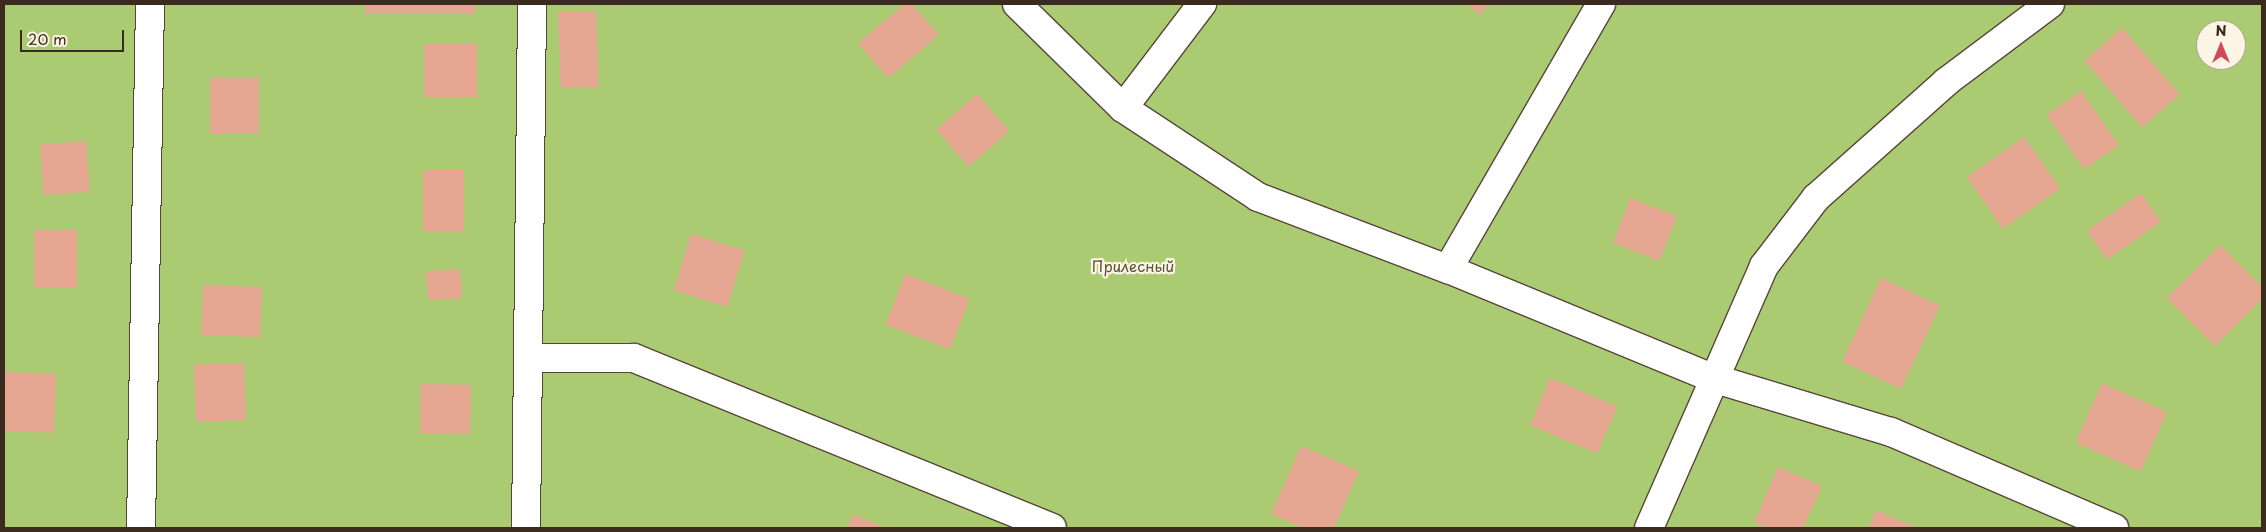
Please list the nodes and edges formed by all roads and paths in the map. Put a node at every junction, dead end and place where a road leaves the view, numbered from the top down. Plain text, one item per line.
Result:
1 (150, 4) edge
2 (532, 4) edge
3 (1017, 4) edge
4 (1202, 4) edge
5 (1601, 4) edge
6 (2050, 4) edge
7 (1123, 108) junction
8 (1448, 268) junction
9 (528, 358) junction
10 (1712, 378) junction
11 (141, 528) edge
12 (526, 528) edge
13 (1052, 528) edge
14 (1649, 528) edge
15 (2114, 528) edge

1 - 11 street
2 - 9 street
3 - 7 street
4 - 7 street
5 - 8 street
6 - 10 street
7 - 8 street
8 - 10 street
9 - 12 street
9 - 13 street
10 - 14 street
10 - 15 street

